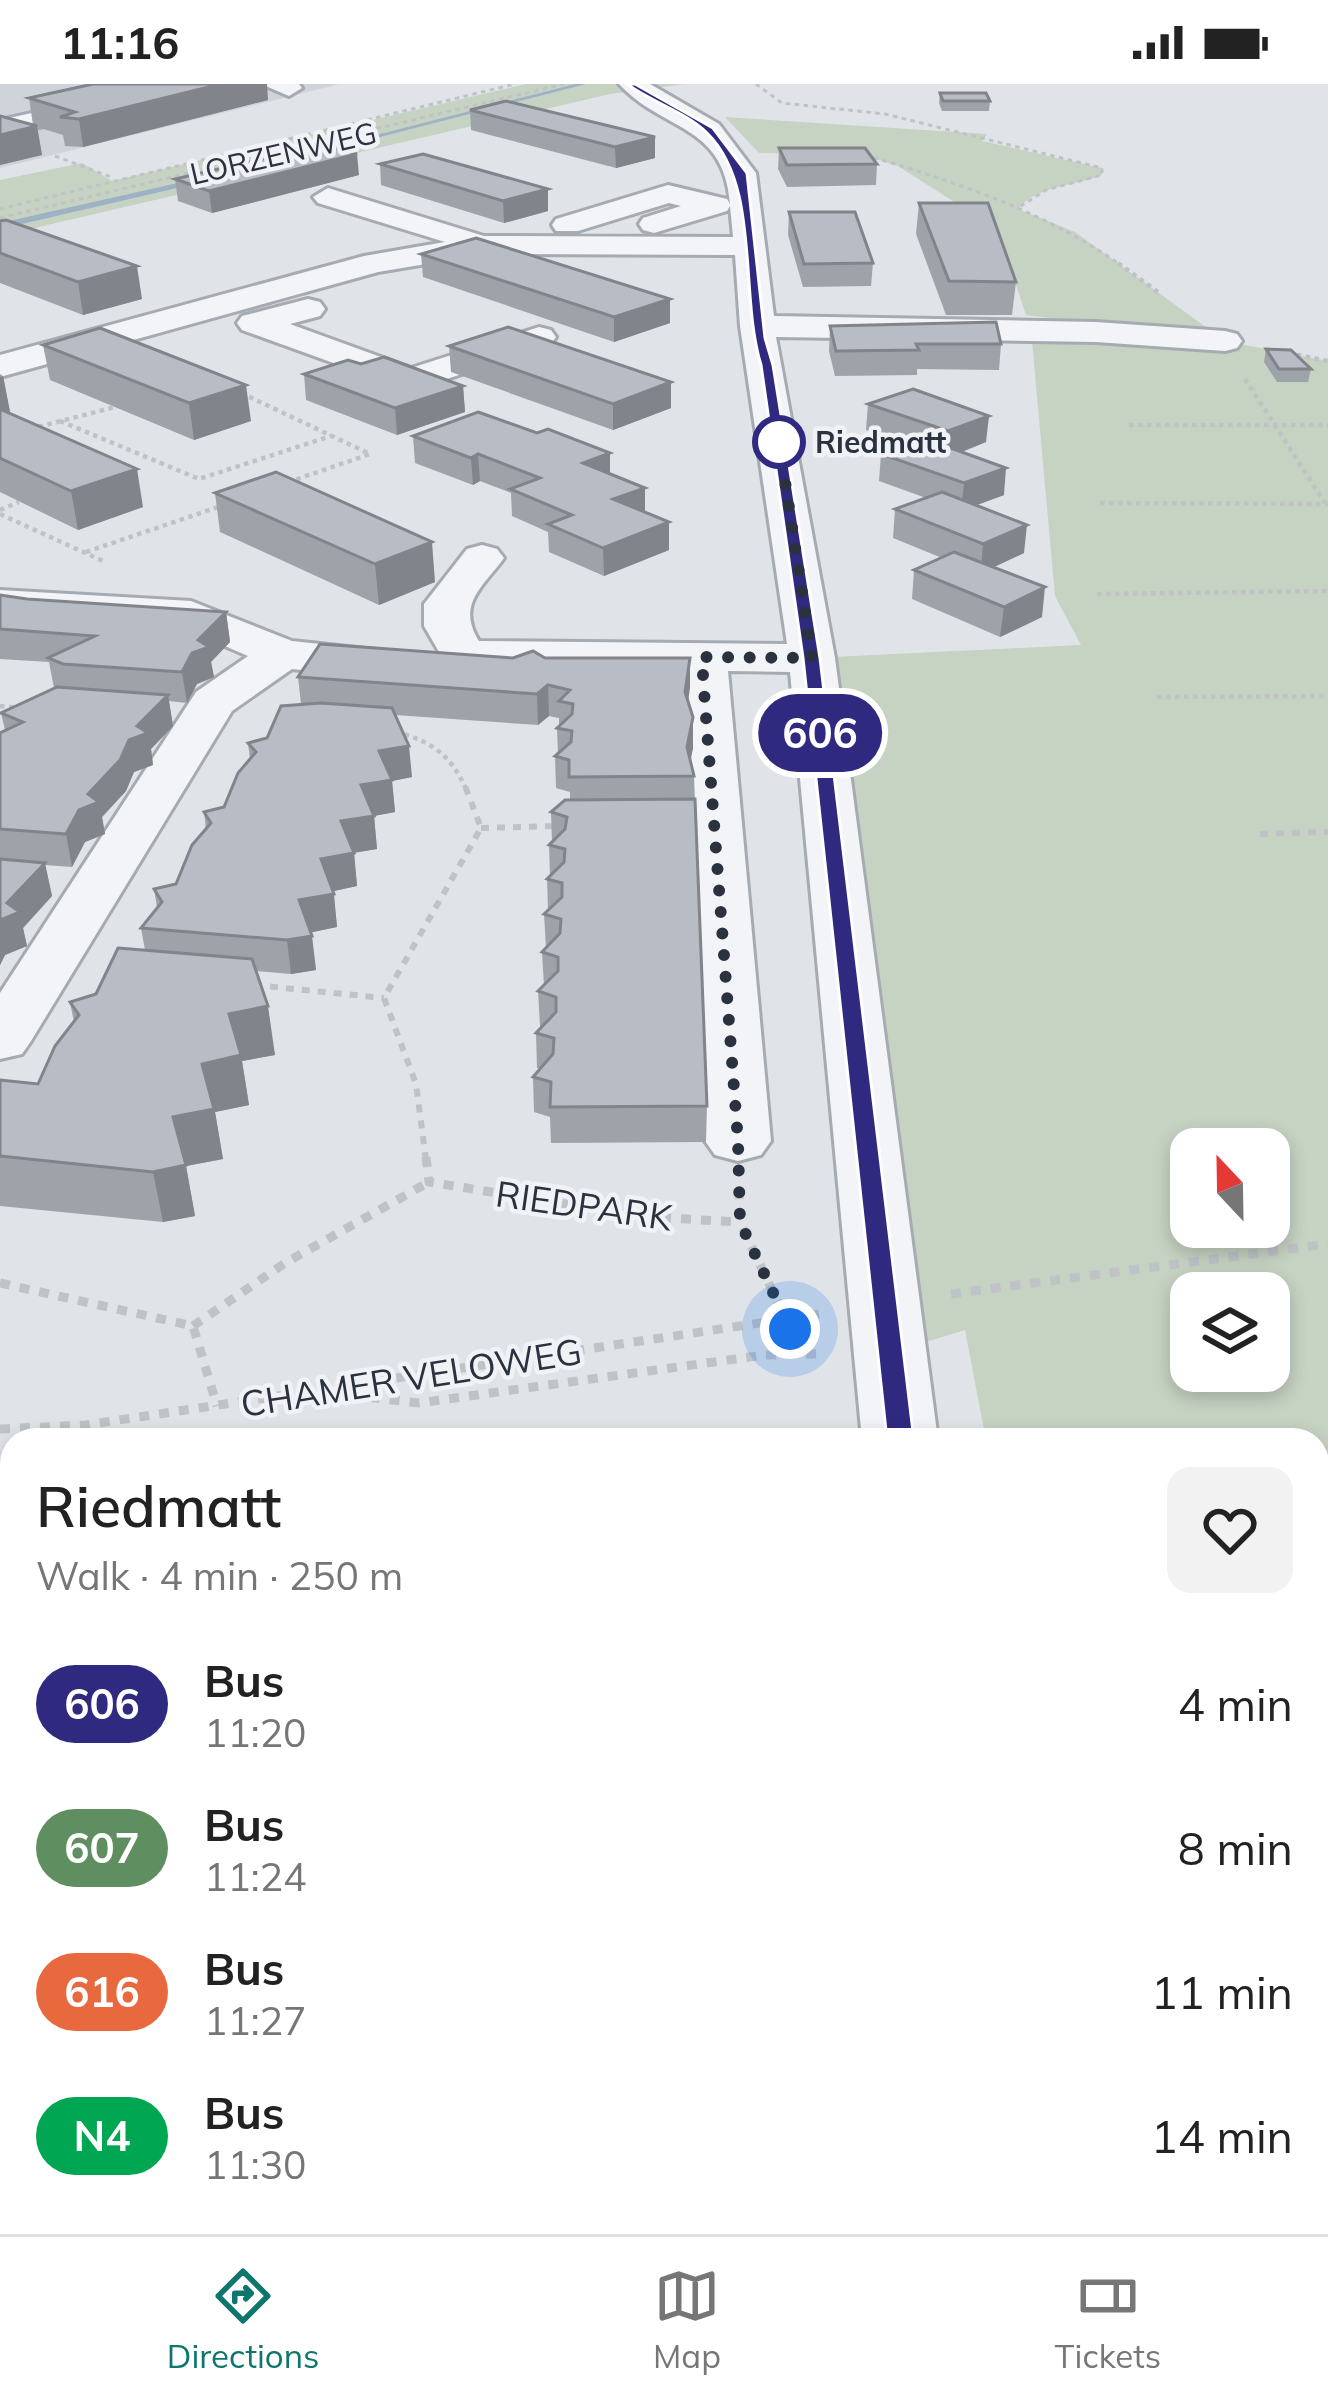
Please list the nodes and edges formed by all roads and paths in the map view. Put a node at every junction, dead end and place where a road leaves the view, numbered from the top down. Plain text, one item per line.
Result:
1 (196, 84) edge
2 (515, 84) edge
3 (564, 84) edge
4 (756, 84) edge
5 (553, 86) edge
6 (698, 88) dead end
7 (643, 89) edge
8 (0, 128) edge
9 (0, 140) edge
10 (861, 154) edge
11 (54, 155) joint
12 (116, 178) junction
13 (328, 197) dead end
14 (1017, 208) junction
15 (0, 209) edge
16 (0, 218) edge
17 (567, 224) dead end
18 (493, 245) junction
19 (749, 245) junction
20 (299, 283) junction
21 (407, 283) dead end
22 (173, 291) dead end
23 (344, 299) junction
24 (213, 306) junction
25 (758, 326) junction
26 (539, 337) edge
27 (1225, 340) junction
28 (1328, 362) edge
29 (0, 366) edge
30 (224, 385) edge
31 (115, 407) edge
32 (59, 421) junction
33 (1129, 425) dead end
34 (1274, 425) junction
35 (1328, 425) edge
36 (20, 432) edge
37 (331, 436) junction
38 (138, 453) junction
39 (120, 458) edge
40 (283, 484) edge
41 (239, 500) edge
42 (19, 502) edge
43 (1100, 503) dead end
44 (1327, 505) edge
45 (0, 512) edge
46 (86, 552) junction
47 (482, 558) dead end
48 (1328, 592) edge
49 (1097, 594) dead end
50 (0, 603) edge
51 (130, 611) junction
52 (283, 654) junction
53 (465, 655) junction
54 (703, 657) junction
55 (812, 658) junction
56 (1328, 696) edge
57 (1156, 697) dead end
58 (0, 706) edge
59 (42, 710) edge
60 (377, 729) edge
61 (1328, 832) edge
62 (1260, 834) dead end
63 (250, 985) edge
64 (384, 998) junction
65 (0, 1042) edge
66 (738, 1141) joint
67 (429, 1182) junction
68 (740, 1222) junction
69 (1328, 1244) edge
70 (0, 1283) edge
71 (951, 1294) dead end
72 (821, 1313) dead end
73 (193, 1326) junction
74 (890, 1353) junction
75 (801, 1354) junction
76 (317, 1391) junction
77 (217, 1406) junction
78 (22, 1428) edge
79 (899, 1428) edge

1 - 8 street
2 - 12 path
3 - 5 path, LORZENWEG
4 - 14 path
5 - 16 path, LORZENWEG
6 - 7 street
7 - 19 street
9 - 11 street
10 - 14 path
11 - 12 path
12 - 15 path
13 - 18 street
14 - 27 path
17 - 18 street
18 - 19 street
18 - 20 street
19 - 25 street
20 - 23 street
20 - 24 street
21 - 23 street
22 - 24 street
23 - 26 street
24 - 29 street
25 - 27 street
25 - 55 street
27 - 28 path
27 - 34 path
30 - 37 path
31 - 32 path
32 - 36 path
32 - 38 path
33 - 34 path
34 - 35 path
34 - 44 path
37 - 38 path
37 - 40 path
38 - 39 path
41 - 46 path
42 - 45 path
43 - 44 path
45 - 46 path
46 - 51 path
47 - 53 street
48 - 49 path
50 - 51 street
51 - 52 street
52 - 53 street
52 - 65 street
53 - 54 street
54 - 55 street
54 - 66 street
55 - 74 street
56 - 57 path
58 - 59 path
60 - 64 path
61 - 62 path
63 - 64 path
64 - 67 path
66 - 68 path
67 - 68 path, RIEDPARK
67 - 73 path
68 - 75 path, bridge
69 - 71 path
70 - 73 path
72 - 76 path, CHAMER VELOWEG
73 - 77 path
74 - 75 path
74 - 79 street
75 - 76 path
76 - 77 path, CHAMER VELOWEG
77 - 78 path, CHAMER VELOWEG

